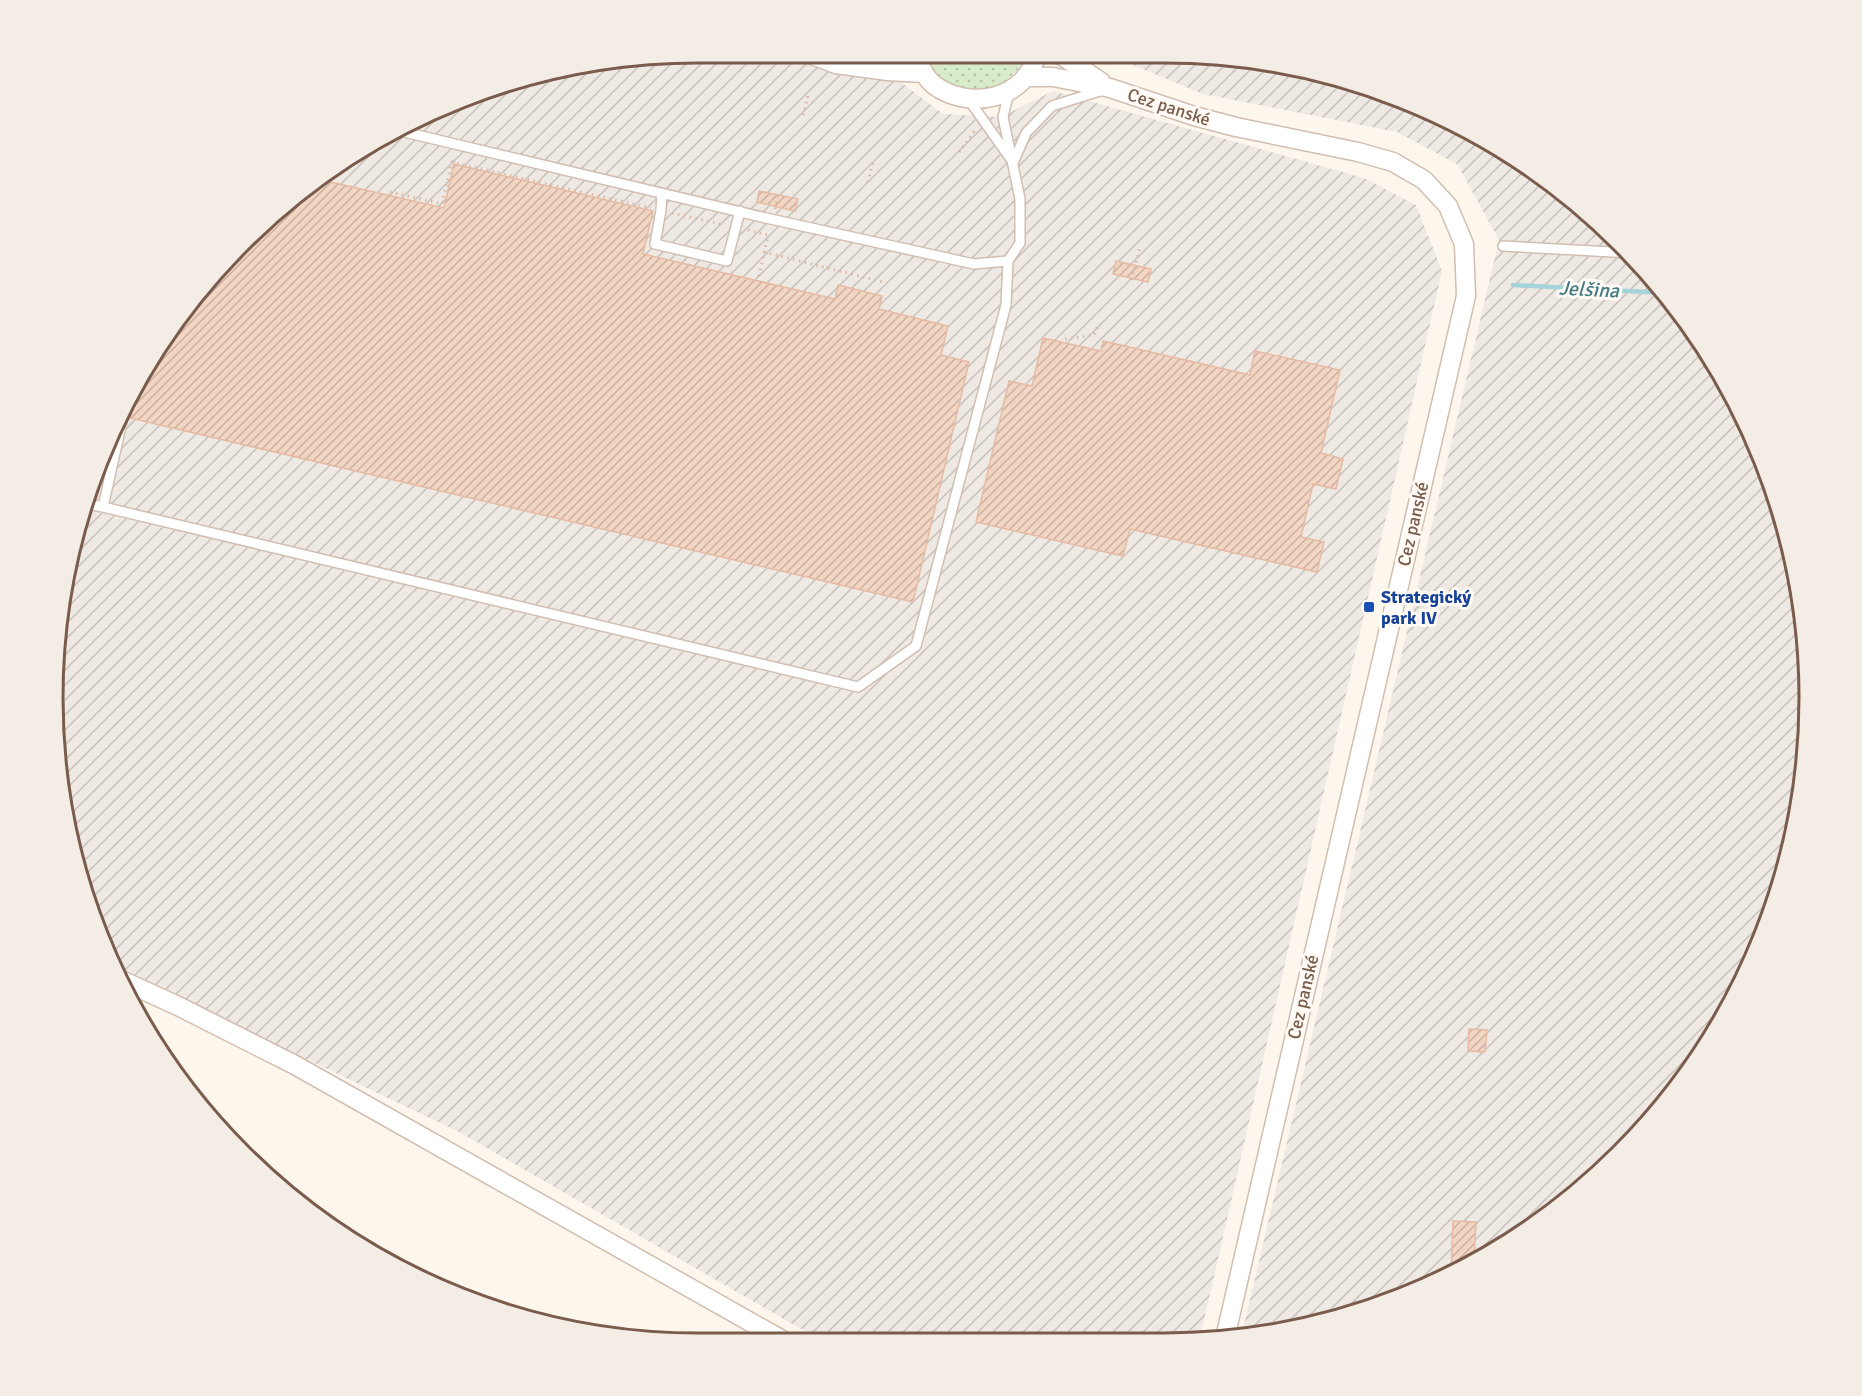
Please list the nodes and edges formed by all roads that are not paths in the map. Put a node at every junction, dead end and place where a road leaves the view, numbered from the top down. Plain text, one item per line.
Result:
1 (833, 63) edge
2 (920, 63) edge
3 (1033, 63) edge
4 (1073, 63) edge
5 (924, 73) junction
6 (1025, 77) junction
7 (1110, 88) junction
8 (1009, 91) junction
9 (969, 100) junction
10 (408, 133) edge
11 (1012, 163) junction
12 (662, 193) junction
13 (740, 211) junction
14 (1503, 246) dead end
15 (1616, 252) edge
16 (1008, 261) junction
17 (118, 439) edge
18 (94, 505) edge
19 (103, 507) junction
20 (131, 985) edge
21 (1227, 1330) edge
22 (769, 1333) edge

1 - 5 street
2 - 5 street
3 - 6 street
4 - 7 street, Cez panské
5 - 9 street
6 - 7 street, Cez panské
6 - 8 street
7 - 11 lane
7 - 21 street, Cez panské
8 - 9 street
8 - 11 lane
9 - 11 lane
10 - 12 lane
11 - 16 lane
12 - 13 lane
12 - 13 lane
13 - 16 lane
14 - 15 lane
16 - 19 lane
17 - 19 lane
18 - 19 lane
20 - 22 street

